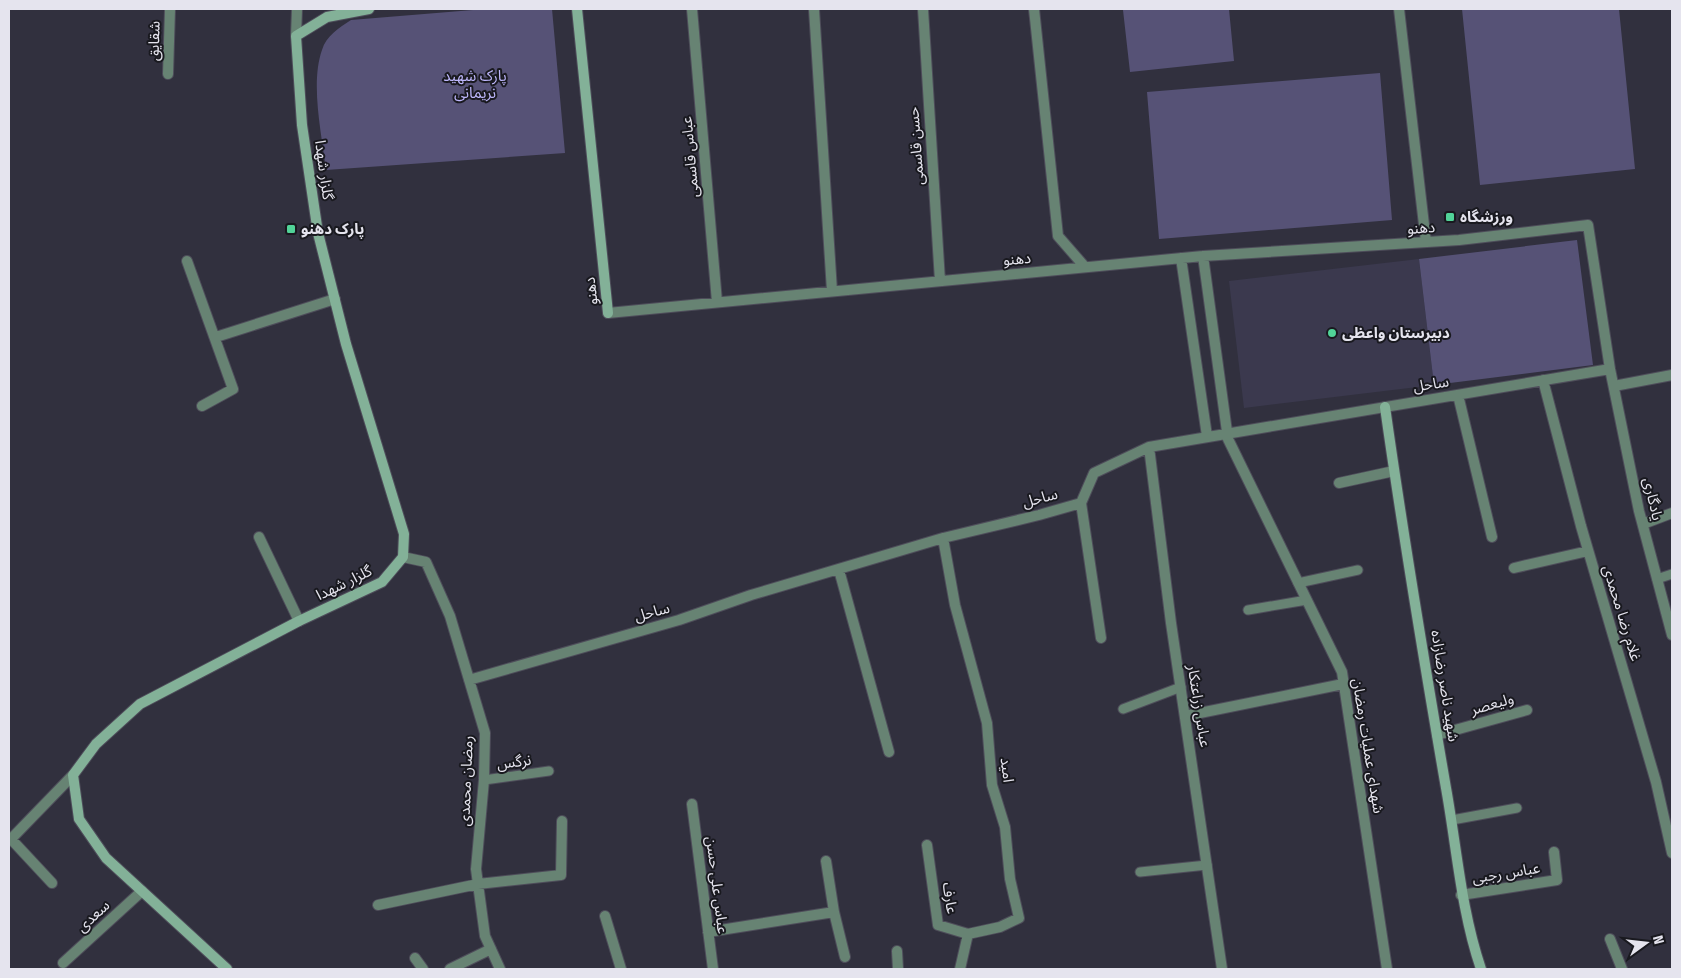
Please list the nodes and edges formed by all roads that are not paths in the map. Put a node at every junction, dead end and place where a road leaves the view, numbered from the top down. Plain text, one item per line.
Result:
1 (170, 9) edge
2 (297, 9) edge
3 (369, 9) edge
4 (577, 9) edge
5 (692, 9) edge
6 (814, 9) edge
7 (923, 9) edge
8 (1034, 9) edge
9 (1399, 9) edge
10 (296, 36) junction
11 (168, 74) dead end
12 (1426, 242) junction
13 (1203, 256) junction
14 (1181, 258) junction
15 (187, 261) dead end
16 (1085, 267) junction
17 (940, 281) junction
18 (832, 291) junction
19 (335, 299) junction
20 (717, 302) junction
21 (216, 337) junction
22 (1610, 369) junction
23 (1672, 375) edge
24 (1543, 380) junction
25 (1614, 386) junction
26 (1458, 395) junction
27 (202, 406) dead end
28 (1385, 407) junction
29 (1227, 432) junction
30 (1207, 436) junction
31 (1149, 447) junction
32 (1394, 471) junction
33 (1339, 483) dead end
34 (1081, 502) junction
35 (1672, 513) edge
36 (1642, 524) junction
37 (1492, 536) dead end
38 (259, 537) dead end
39 (943, 538) junction
40 (1588, 551) junction
41 (403, 557) junction
42 (1514, 568) dead end
43 (839, 570) junction
44 (1358, 570) dead end
45 (1672, 574) edge
46 (1657, 579) junction
47 (1298, 583) junction
48 (1307, 600) junction
49 (1248, 610) dead end
50 (299, 621) junction
51 (1672, 635) edge
52 (1101, 638) dead end
53 (469, 680) junction
54 (1343, 684) junction
55 (1181, 687) junction
56 (1123, 710) dead end
57 (1527, 710) dead end
58 (1185, 716) junction
59 (1437, 735) junction
60 (889, 752) dead end
61 (549, 771) dead end
62 (73, 776) junction
63 (484, 780) junction
64 (692, 804) dead end
65 (1517, 808) dead end
66 (1452, 820) junction
67 (562, 821) dead end
68 (927, 845) dead end
69 (1554, 852) dead end
70 (1672, 853) edge
71 (826, 861) dead end
72 (1207, 864) junction
73 (1140, 872) dead end
74 (52, 883) dead end
75 (478, 884) junction
76 (142, 891) junction
77 (1462, 895) junction
78 (378, 904) dead end
79 (834, 912) junction
80 (605, 916) dead end
81 (708, 932) junction
82 (968, 934) junction
83 (1610, 939) dead end
84 (491, 949) junction
85 (897, 951) dead end
86 (844, 957) dead end
87 (415, 958) dead end
88 (63, 963) dead end
89 (227, 969) edge
90 (423, 969) edge
91 (450, 969) edge
92 (500, 969) edge
93 (621, 969) edge
94 (713, 969) edge
95 (898, 969) edge
96 (960, 969) edge
97 (1222, 969) edge
98 (1387, 969) edge
99 (1481, 969) edge
100 (1622, 969) edge

1 - 11 street, شقایق
2 - 10 street
3 - 10 street
4 - 20 street, دهنو
5 - 20 street, عباس قاسمی
6 - 18 street
7 - 17 street, حسن قاسمی
8 - 16 street
9 - 12 street
10 - 19 street, گلزار شهدا
12 - 13 street, دهنو
12 - 22 street, دهنو
13 - 14 street, دهنو
13 - 29 street, شهدای عملیات رمضان
14 - 16 street, دهنو
14 - 30 street
15 - 21 street
16 - 17 street, دهنو
17 - 18 street, دهنو
18 - 20 street, دهنو
19 - 21 street
19 - 41 street, گلزار شهدا
21 - 27 street
22 - 24 street, ساحل
22 - 25 street, یادگاری
23 - 25 street
24 - 26 street, ساحل
24 - 40 street, غلام رضا محمدی
25 - 36 street, یادگاری
26 - 28 street, ساحل
26 - 37 street
28 - 29 street, ساحل
28 - 32 street, شهید ناصر رضازاده
29 - 30 street, ساحل
29 - 47 street, شهدای عملیات رمضان
30 - 31 street, ساحل
31 - 34 street, ساحل
31 - 55 street, عباس زراعتکار
32 - 33 street
32 - 59 street, شهید ناصر رضازاده
34 - 39 street, ساحل
34 - 52 street
35 - 36 street
36 - 46 street, یادگاری
38 - 50 street
39 - 43 street, ساحل
39 - 82 street, امید
40 - 42 street
40 - 70 street, غلام رضا محمدی
41 - 50 street, گلزار شهدا
41 - 53 street, رمضان محمدی
43 - 53 street, ساحل
43 - 60 street
44 - 47 lane
45 - 46 lane
46 - 51 street, یادگاری
47 - 48 street, شهدای عملیات رمضان
48 - 49 lane
48 - 54 street, شهدای عملیات رمضان
50 - 62 street, گلزار شهدا
53 - 63 street, رمضان محمدی
54 - 58 street
54 - 98 street, شهدای عملیات رمضان
55 - 56 lane
55 - 58 street, عباس زراعتکار
57 - 59 street, ولیعصر
58 - 72 street, عباس زراعتکار
59 - 66 street, شهید ناصر رضازاده
61 - 63 lane, نرگس
62 - 74 street
62 - 76 street
63 - 75 street, رمضان محمدی
64 - 81 street, عباس علی حسن
65 - 66 lane
66 - 77 street, شهید ناصر رضازاده
67 - 75 street
68 - 82 street, عارف
69 - 77 street, عباس رجبی
71 - 79 street
72 - 73 lane
72 - 97 street, عباس زراعتکار
75 - 78 street
75 - 84 street, رمضان محمدی
76 - 88 street, سعدی
76 - 89 street
77 - 99 street, شهید ناصر رضازاده
79 - 81 street
79 - 86 street
80 - 93 street
81 - 94 street, عباس علی حسن
82 - 96 street
83 - 100 street
84 - 91 street
84 - 92 street, رمضان محمدی
85 - 95 street
87 - 90 street

